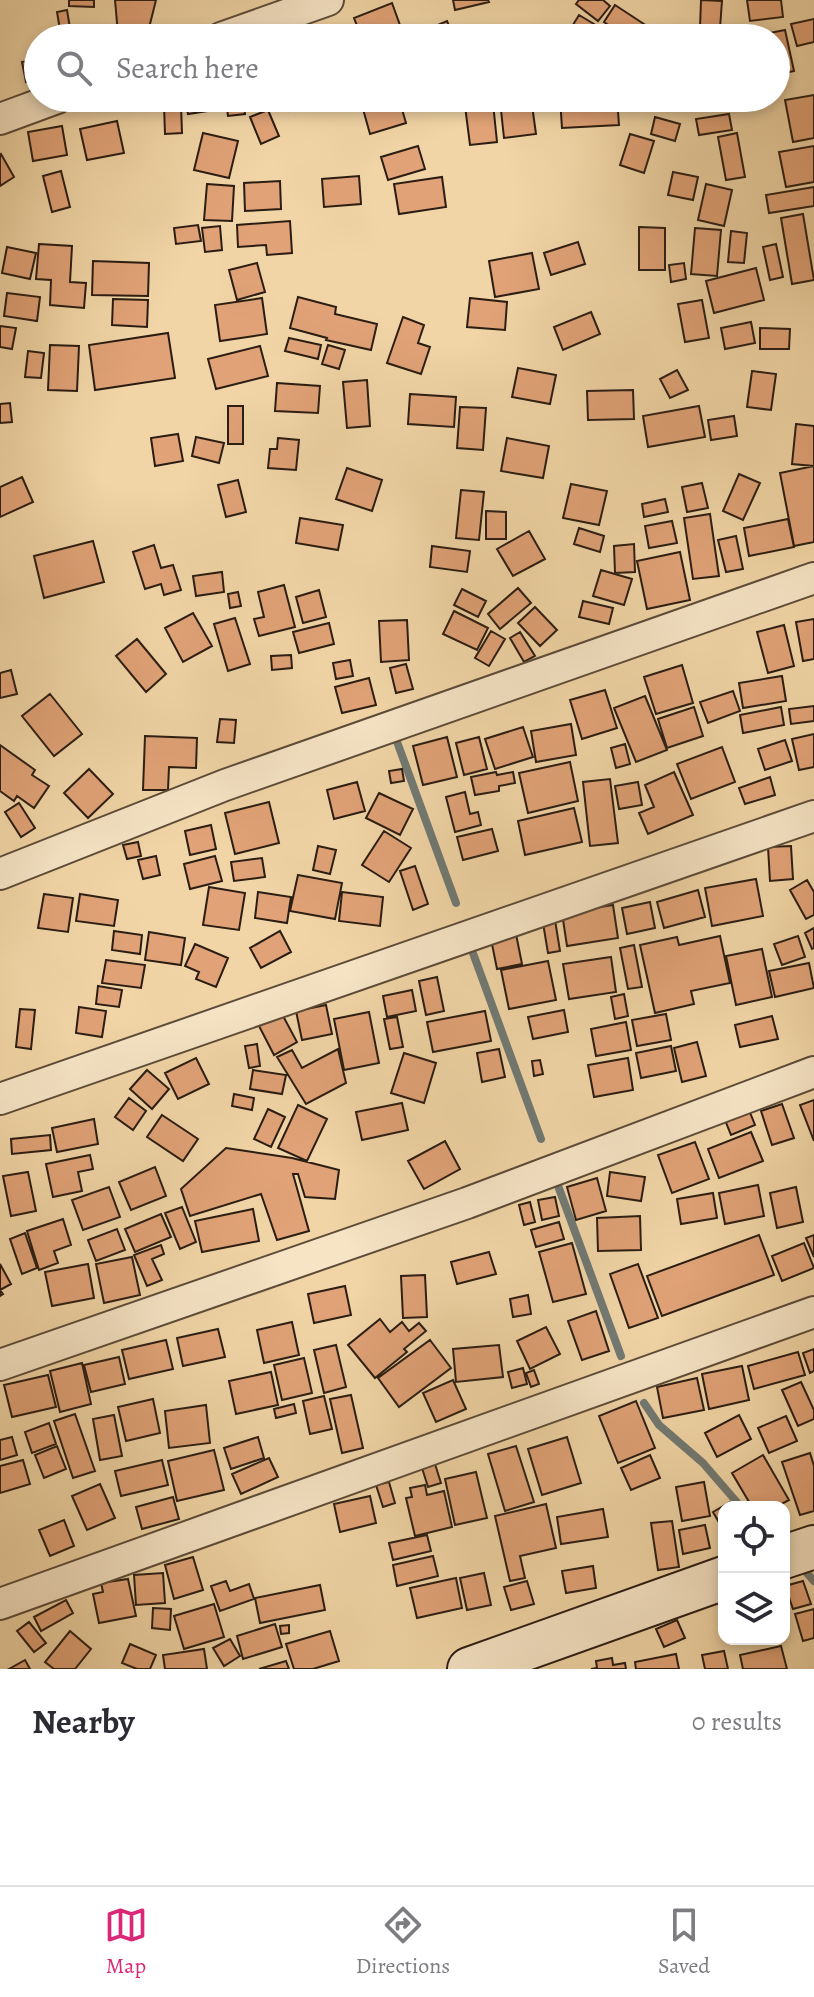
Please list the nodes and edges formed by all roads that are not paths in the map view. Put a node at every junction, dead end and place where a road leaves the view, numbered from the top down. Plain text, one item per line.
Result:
1 (328, 0) edge
2 (260, 24) edge
3 (24, 110) edge
4 (0, 119) edge
5 (814, 578) edge
6 (814, 816) edge
7 (0, 874) edge
8 (814, 1072) edge
9 (0, 1099) edge
10 (814, 1312) edge
11 (0, 1365) edge
12 (814, 1547) edge
13 (790, 1555) edge
14 (718, 1580) edge
15 (0, 1604) edge
16 (469, 1669) edge

1 - 2 street
3 - 4 street
5 - 7 street
6 - 9 street
8 - 11 street
10 - 15 street
12 - 13 street
14 - 16 street

